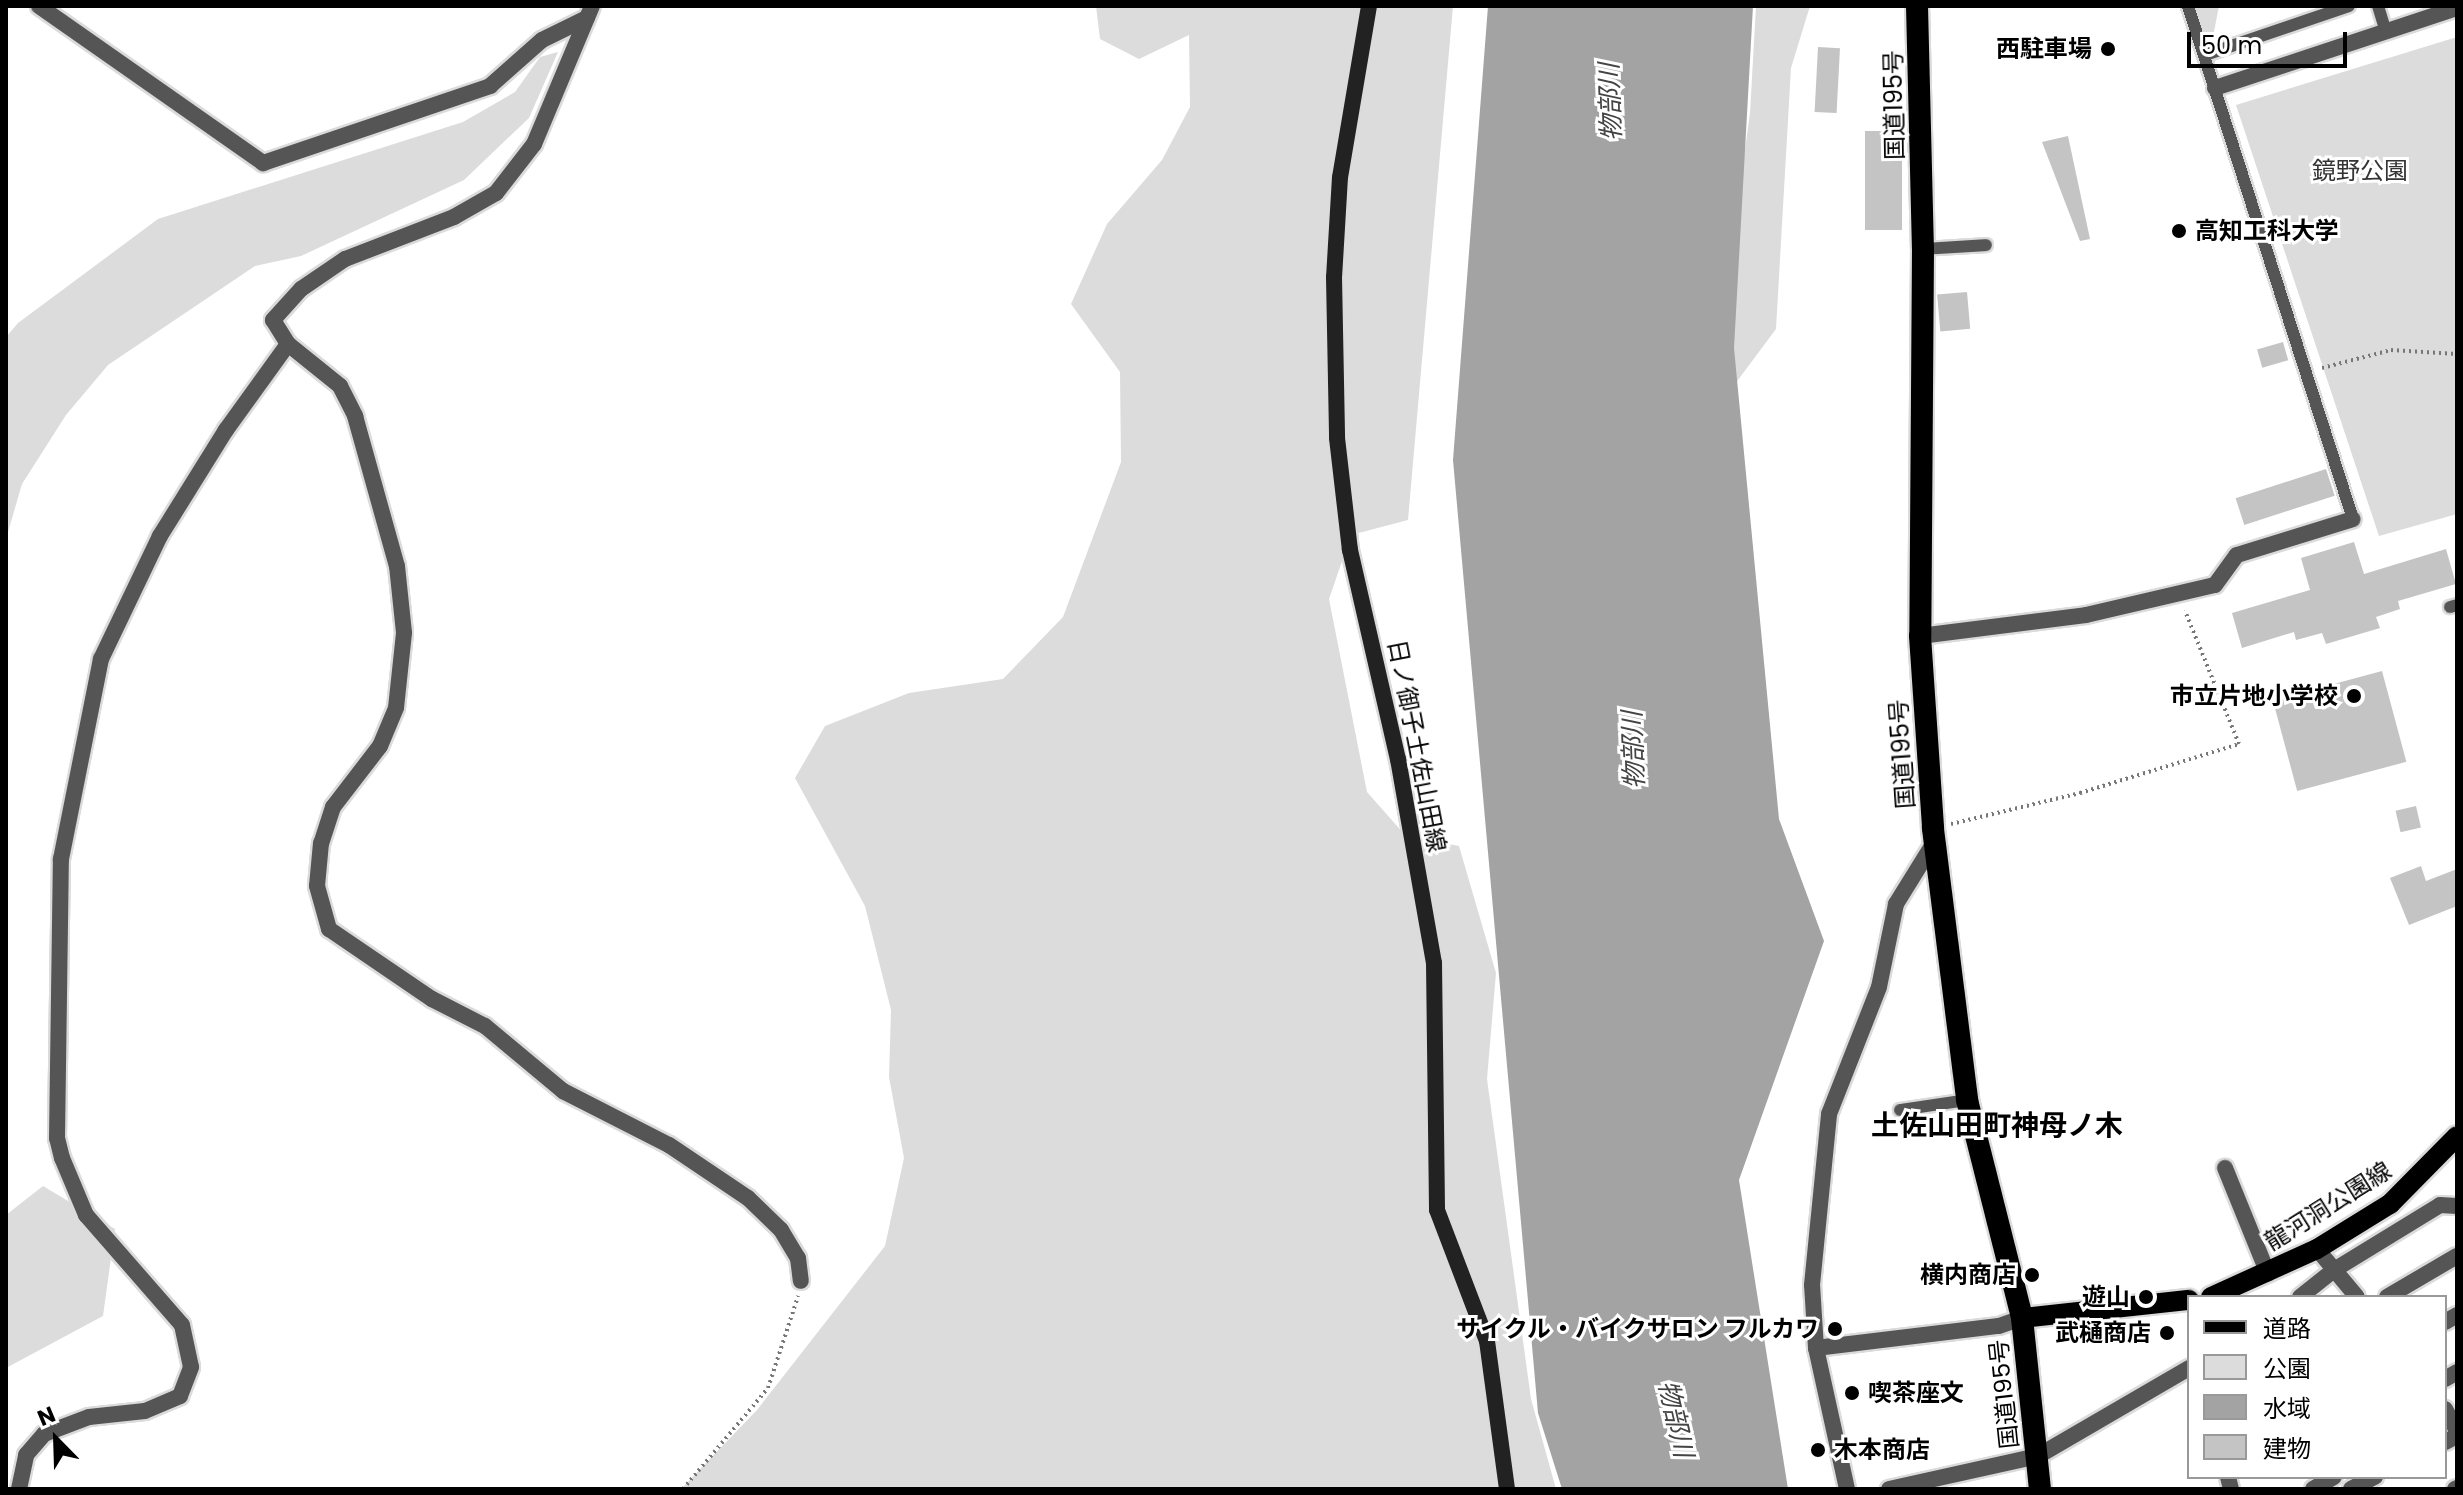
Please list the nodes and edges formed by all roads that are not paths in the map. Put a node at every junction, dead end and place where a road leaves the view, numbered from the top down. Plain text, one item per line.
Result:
1 (39, 6) edge
2 (1369, 6) edge
3 (1917, 6) edge
4 (2188, 6) edge
5 (2349, 6) edge
6 (2378, 6) edge
7 (2457, 8) edge
8 (590, 12) edge
9 (2386, 32) junction
10 (2205, 55) junction
11 (2215, 88) junction
12 (1986, 245) dead end
13 (1923, 249) junction
14 (288, 344) junction
15 (2353, 519) joint
16 (1920, 636) junction
17 (1934, 835) junction
18 (1967, 1100) junction
19 (1900, 1110) dead end
20 (2457, 1136) edge
21 (2225, 1168) dead end
22 (2457, 1206) edge
23 (2317, 1249) junction
24 (2457, 1256) edge
25 (2334, 1270) junction
26 (2268, 1274) junction
27 (801, 1281) road end
28 (2241, 1293) edge
29 (2303, 1295) edge
30 (2355, 1295) edge
31 (2390, 1295) edge
32 (2187, 1300) edge
33 (2022, 1318) junction
34 (1816, 1348) junction
35 (2187, 1369) edge
36 (2447, 1413) edge
37 (2457, 1433) edge
38 (2038, 1456) junction
39 (2371, 1479) edge
40 (2331, 1481) edge
41 (19, 1489) edge
42 (1507, 1489) edge
43 (1847, 1489) edge
44 (1889, 1489) edge
45 (2040, 1489) edge
46 (2313, 1489) edge
47 (2351, 1489) edge

1 - 8 street
2 - 42 main road, 日ノ御子土佐山田線
3 - 13 highway, 国道195号
4 - 10 lane
5 - 10 lane
6 - 9 lane
7 - 9 street
8 - 14 street
9 - 11 street
10 - 11 lane
11 - 15 lane
12 - 13 lane
13 - 16 highway, 国道195号
14 - 27 street
14 - 41 street
15 - 16 street
16 - 17 highway, 国道195号
17 - 18 highway, 国道195号
17 - 34 street
18 - 19 lane
18 - 33 highway, 国道195号
20 - 23 main road, 龍河洞公園線
21 - 26 street
22 - 25 street
23 - 25 street
23 - 26 main road, 龍河洞公園線
24 - 31 street
25 - 29 street
25 - 30 street
26 - 28 main road, 龍河洞公園線
32 - 33 main road
33 - 34 street
33 - 38 highway, 国道195号
34 - 43 street
35 - 38 street
36 - 37 street
38 - 44 street
38 - 45 highway, 国道195号
39 - 47 street
40 - 46 street

